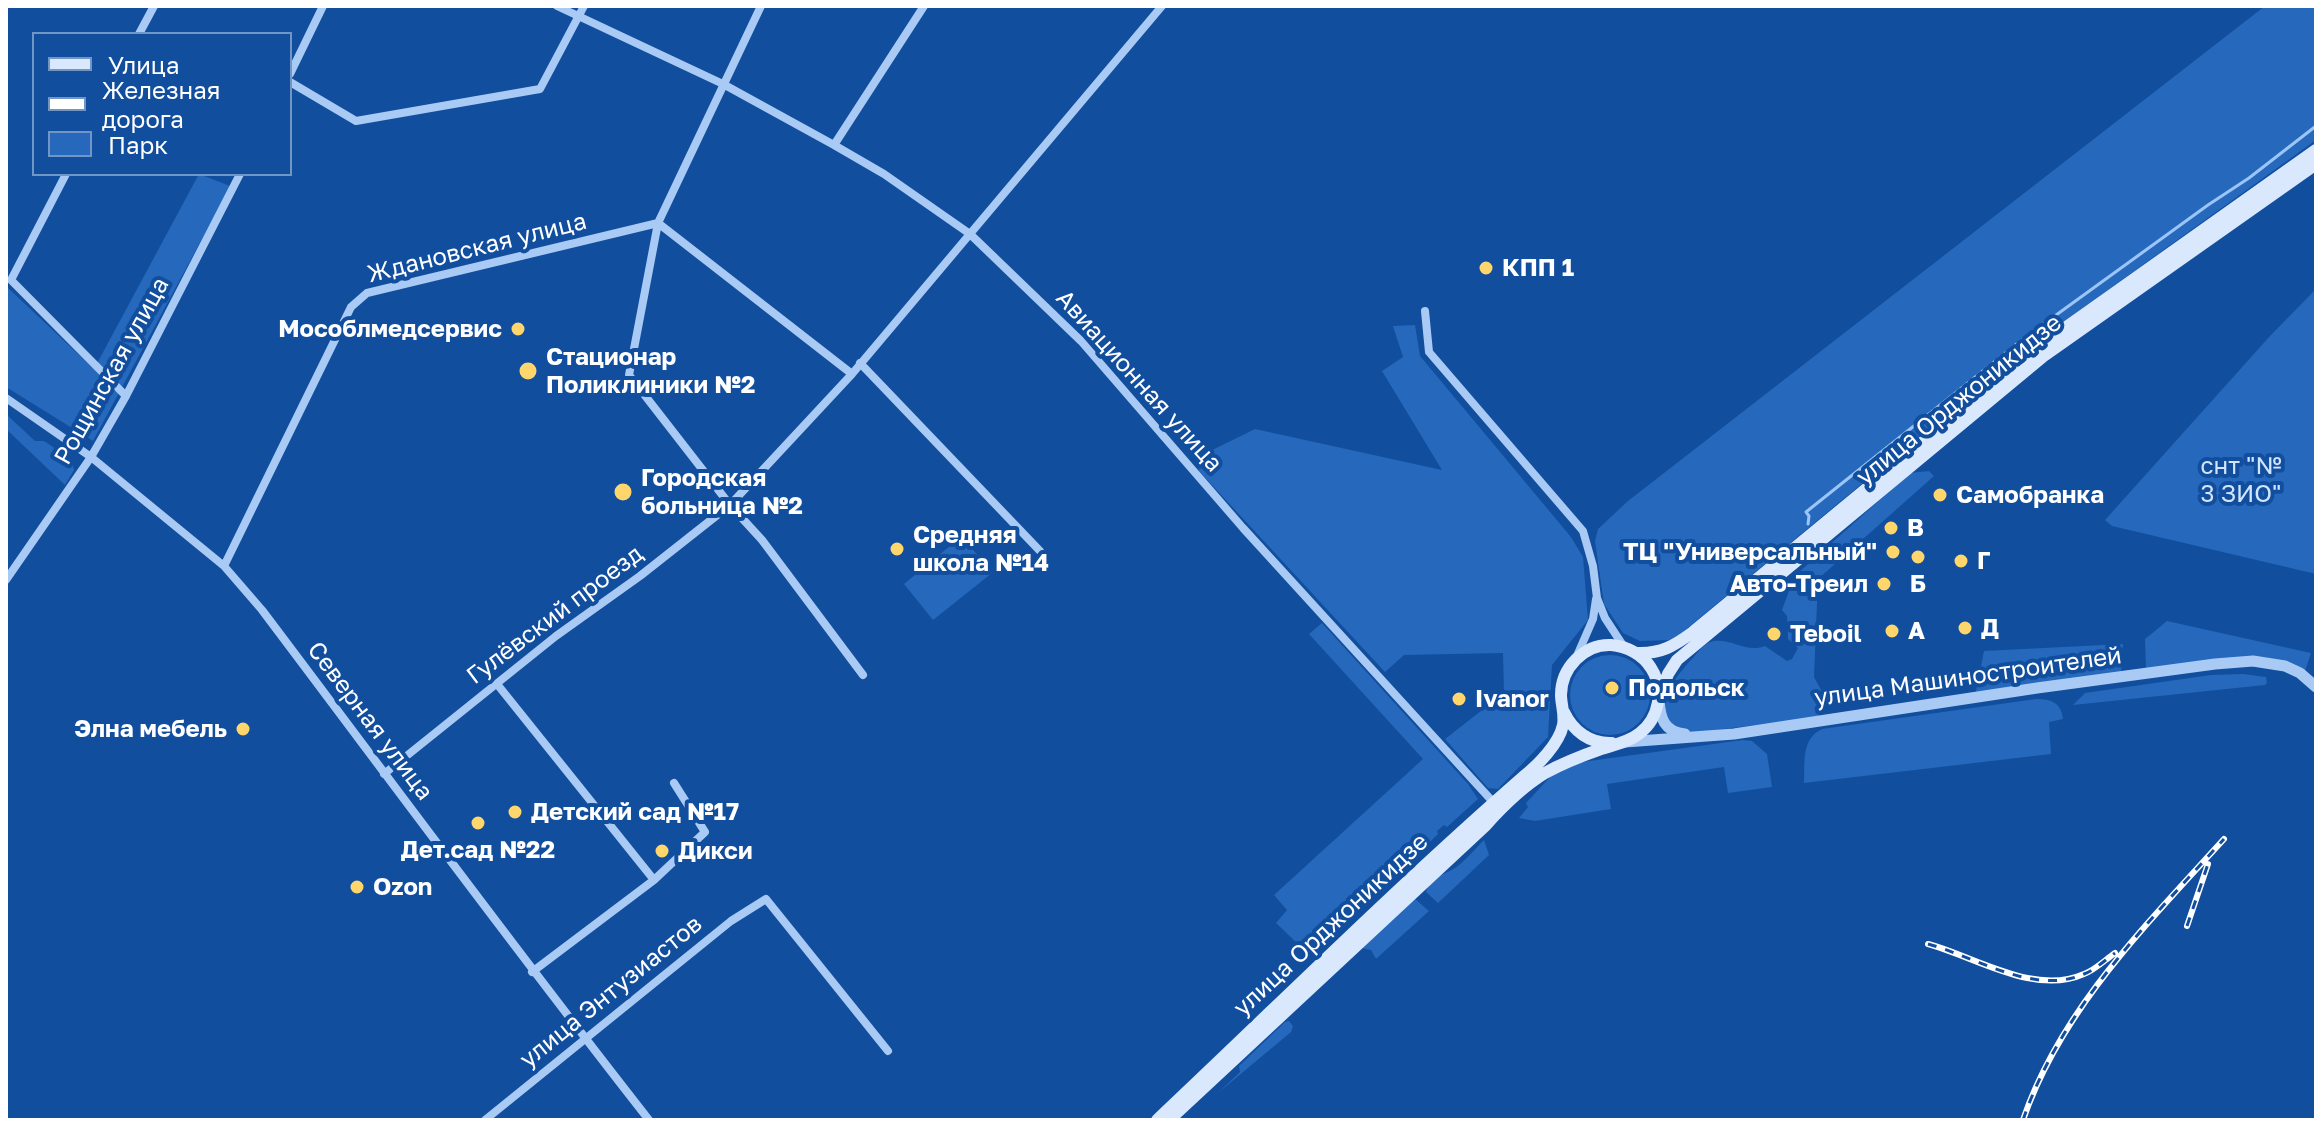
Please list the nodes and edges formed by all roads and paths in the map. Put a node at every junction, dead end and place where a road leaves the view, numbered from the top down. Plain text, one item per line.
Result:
1 (154, 6) edge
2 (323, 6) edge
3 (557, 6) edge
4 (584, 6) edge
5 (761, 6) edge
6 (924, 6) edge
7 (1162, 6) edge
8 (579, 16) junction
9 (140, 32) edge
10 (292, 70) edge
11 (292, 83) edge
12 (723, 84) junction
13 (834, 145) junction
14 (2316, 150) edge
15 (2316, 164) edge
16 (65, 176) edge
17 (239, 176) edge
18 (658, 223) junction
19 (970, 234) junction
20 (1425, 311) dead end
21 (860, 363) junction
22 (852, 374) junction
23 (126, 396) junction
24 (6, 398) edge
25 (91, 457) junction
26 (730, 505) junction
27 (1040, 551) dead end
28 (224, 566) junction
29 (6, 580) edge
30 (1597, 598) junction
31 (1630, 650) junction
32 (1575, 659) junction
33 (863, 675) dead end
34 (497, 684) junction
35 (2316, 687) edge
36 (1659, 699) junction
37 (1563, 709) junction
38 (1734, 734) junction
39 (1619, 743) junction
40 (1539, 770) junction
41 (384, 774) junction
42 (674, 783) dead end
43 (1494, 803) junction
44 (654, 880) junction
45 (532, 972) junction
46 (587, 1037) junction
47 (888, 1051) dead end
48 (485, 1120) edge
49 (649, 1120) edge
50 (1157, 1120) edge
51 (1169, 1120) edge

1 - 9 street
2 - 10 street
3 - 8 street, Авиационная улица
4 - 8 street
5 - 12 street
6 - 13 street
7 - 19 street, Гулёвский проезд
8 - 11 street
8 - 12 street, Авиационная улица
12 - 13 street, Авиационная улица
12 - 18 street
13 - 19 street, Авиационная улица
14 - 31 main road, улица Орджоникидзе
15 - 36 main road, улица Орджоникидзе
16 - 23 street
17 - 23 street, Рощинская улица
18 - 22 street
18 - 26 street
18 - 28 street, Ждановская улица
19 - 21 street, Гулёвский проезд
19 - 43 street, Авиационная улица
20 - 30 street
21 - 22 street, Гулёвский проезд
21 - 27 street
22 - 26 street, Гулёвский проезд
23 - 25 street, Рощинская улица
24 - 25 street, Северная улица
25 - 28 street, Северная улица
25 - 29 street, Рощинская улица
26 - 33 street
26 - 34 street, Гулёвский проезд
28 - 41 street, Северная улица
30 - 31 street
30 - 32 street
31 - 32 main road
31 - 36 main road
32 - 37 main road
34 - 41 street, Гулёвский проезд
34 - 44 street
35 - 38 street, улица Машиностроителей
36 - 38 street
36 - 39 main road
37 - 39 main road
37 - 40 main road
38 - 39 street, улица Машиностроителей
39 - 40 main road
40 - 43 main road, улица Орджоникидзе
40 - 51 main road, улица Орджоникидзе
41 - 45 street, Северная улица
42 - 44 street
43 - 50 main road, улица Орджоникидзе
44 - 45 street
45 - 46 street, Северная улица
46 - 47 street, улица Энтузиастов
46 - 48 street, улица Энтузиастов
46 - 49 street, Северная улица

